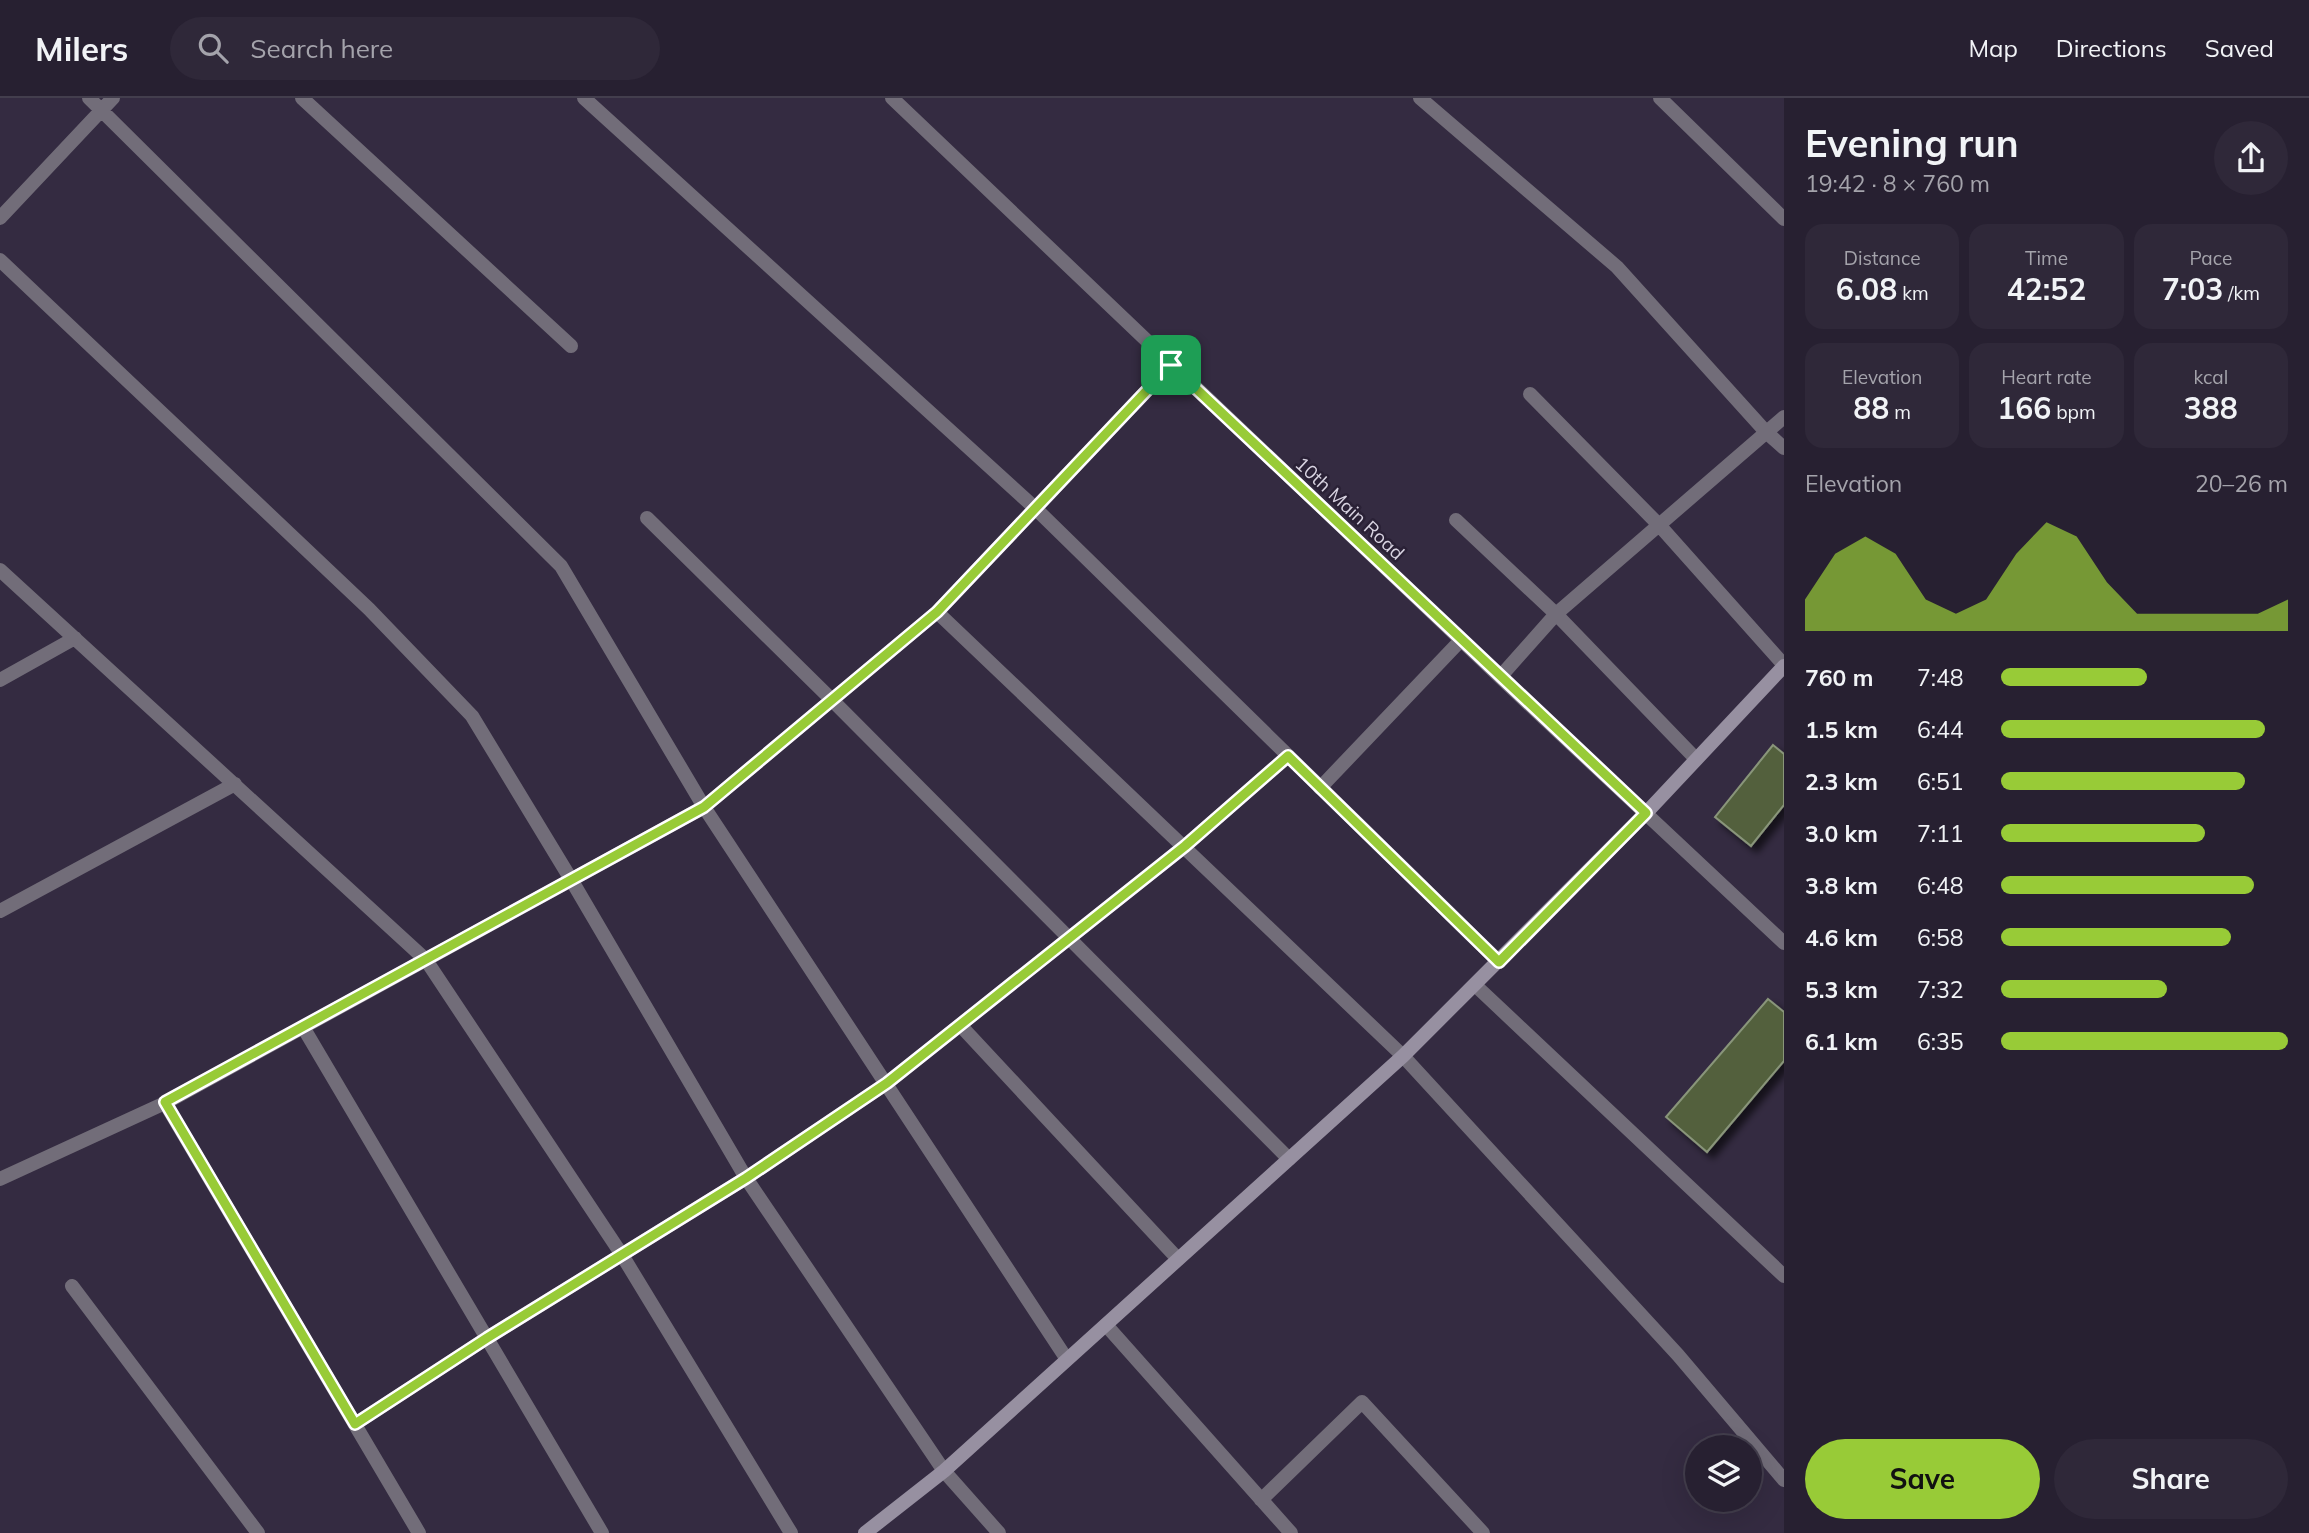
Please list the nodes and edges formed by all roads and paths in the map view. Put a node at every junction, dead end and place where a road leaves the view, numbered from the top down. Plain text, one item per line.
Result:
1 (89, 98) edge
2 (113, 98) edge
3 (302, 98) edge
4 (584, 98) edge
5 (892, 98) edge
6 (1420, 98) edge
7 (1667, 100) edge
8 (101, 110) junction
9 (0, 218) edge
10 (1784, 219) edge
11 (0, 260) edge
12 (571, 346) dead end
13 (1171, 365) junction
14 (1530, 394) dead end
15 (1784, 417) edge
16 (1766, 432) junction
17 (1784, 448) edge
18 (1035, 508) junction
19 (647, 518) dead end
20 (1455, 520) dead end
21 (1660, 526) junction
22 (0, 570) edge
23 (937, 612) junction
24 (1556, 614) junction
25 (75, 638) junction
26 (1461, 640) junction
27 (1784, 666) edge
28 (1500, 677) junction
29 (0, 680) edge
30 (833, 701) junction
31 (1288, 756) junction
32 (1696, 760) junction
33 (234, 784) junction
34 (1320, 788) junction
35 (704, 807) junction
36 (1646, 813) junction
37 (1185, 846) junction
38 (572, 881) junction
39 (0, 911) edge
40 (1068, 939) junction
41 (1784, 943) edge
42 (426, 960) junction
43 (1499, 962) junction
44 (1475, 985) junction
45 (960, 1025) junction
46 (303, 1027) junction
47 (1403, 1056) junction
48 (887, 1083) junction
49 (165, 1102) junction
50 (1289, 1159) junction
51 (746, 1178) junction
52 (0, 1179) edge
53 (622, 1255) junction
54 (1178, 1259) junction
55 (1784, 1276) edge
56 (72, 1286) dead end
57 (1106, 1325) junction
58 (487, 1338) junction
59 (1066, 1358) junction
60 (355, 1424) junction
61 (944, 1471) junction
62 (1784, 1480) edge
63 (1261, 1500) junction
64 (258, 1533) edge
65 (419, 1533) edge
66 (602, 1533) edge
67 (791, 1533) edge
68 (864, 1533) edge
69 (999, 1533) edge
70 (1291, 1533) edge
71 (1483, 1533) edge

1 - 8 street
2 - 8 street
3 - 12 street
4 - 18 street
5 - 13 street, 10th Main Road
6 - 16 street
7 - 10 street
8 - 9 street
8 - 35 street
11 - 38 street
13 - 18 street
13 - 26 street, 10th Main Road
14 - 21 street
15 - 16 street
16 - 17 street
16 - 21 street
18 - 23 street
18 - 31 street
19 - 30 street
20 - 24 street
21 - 24 street
21 - 27 street
22 - 25 street
23 - 30 street
23 - 37 street
24 - 28 street
24 - 32 street
25 - 29 street
25 - 33 street
26 - 28 street, 10th Main Road
26 - 34 street
27 - 32 street
28 - 36 street, 10th Main Road
30 - 35 street
30 - 40 street
31 - 34 street
31 - 37 street
32 - 36 street
33 - 39 street
33 - 42 street
34 - 43 street
35 - 38 street
35 - 48 street
36 - 41 street, 10th Main Road
36 - 43 street
37 - 40 street
37 - 47 street
38 - 42 street
38 - 51 street
40 - 45 street
40 - 50 street
42 - 46 street
42 - 53 street
43 - 44 street
44 - 47 street
44 - 55 street
45 - 48 street
45 - 54 street
46 - 49 street
46 - 58 street
47 - 50 street
47 - 62 street
48 - 51 street
48 - 59 street
49 - 52 street
49 - 60 street
50 - 54 street
51 - 53 street
51 - 61 street
53 - 58 street
53 - 67 street
54 - 57 street
56 - 64 street
57 - 59 street
57 - 63 street
58 - 60 street
58 - 66 street
59 - 61 street
60 - 65 street
61 - 68 street
61 - 69 street
63 - 70 street
63 - 71 street

